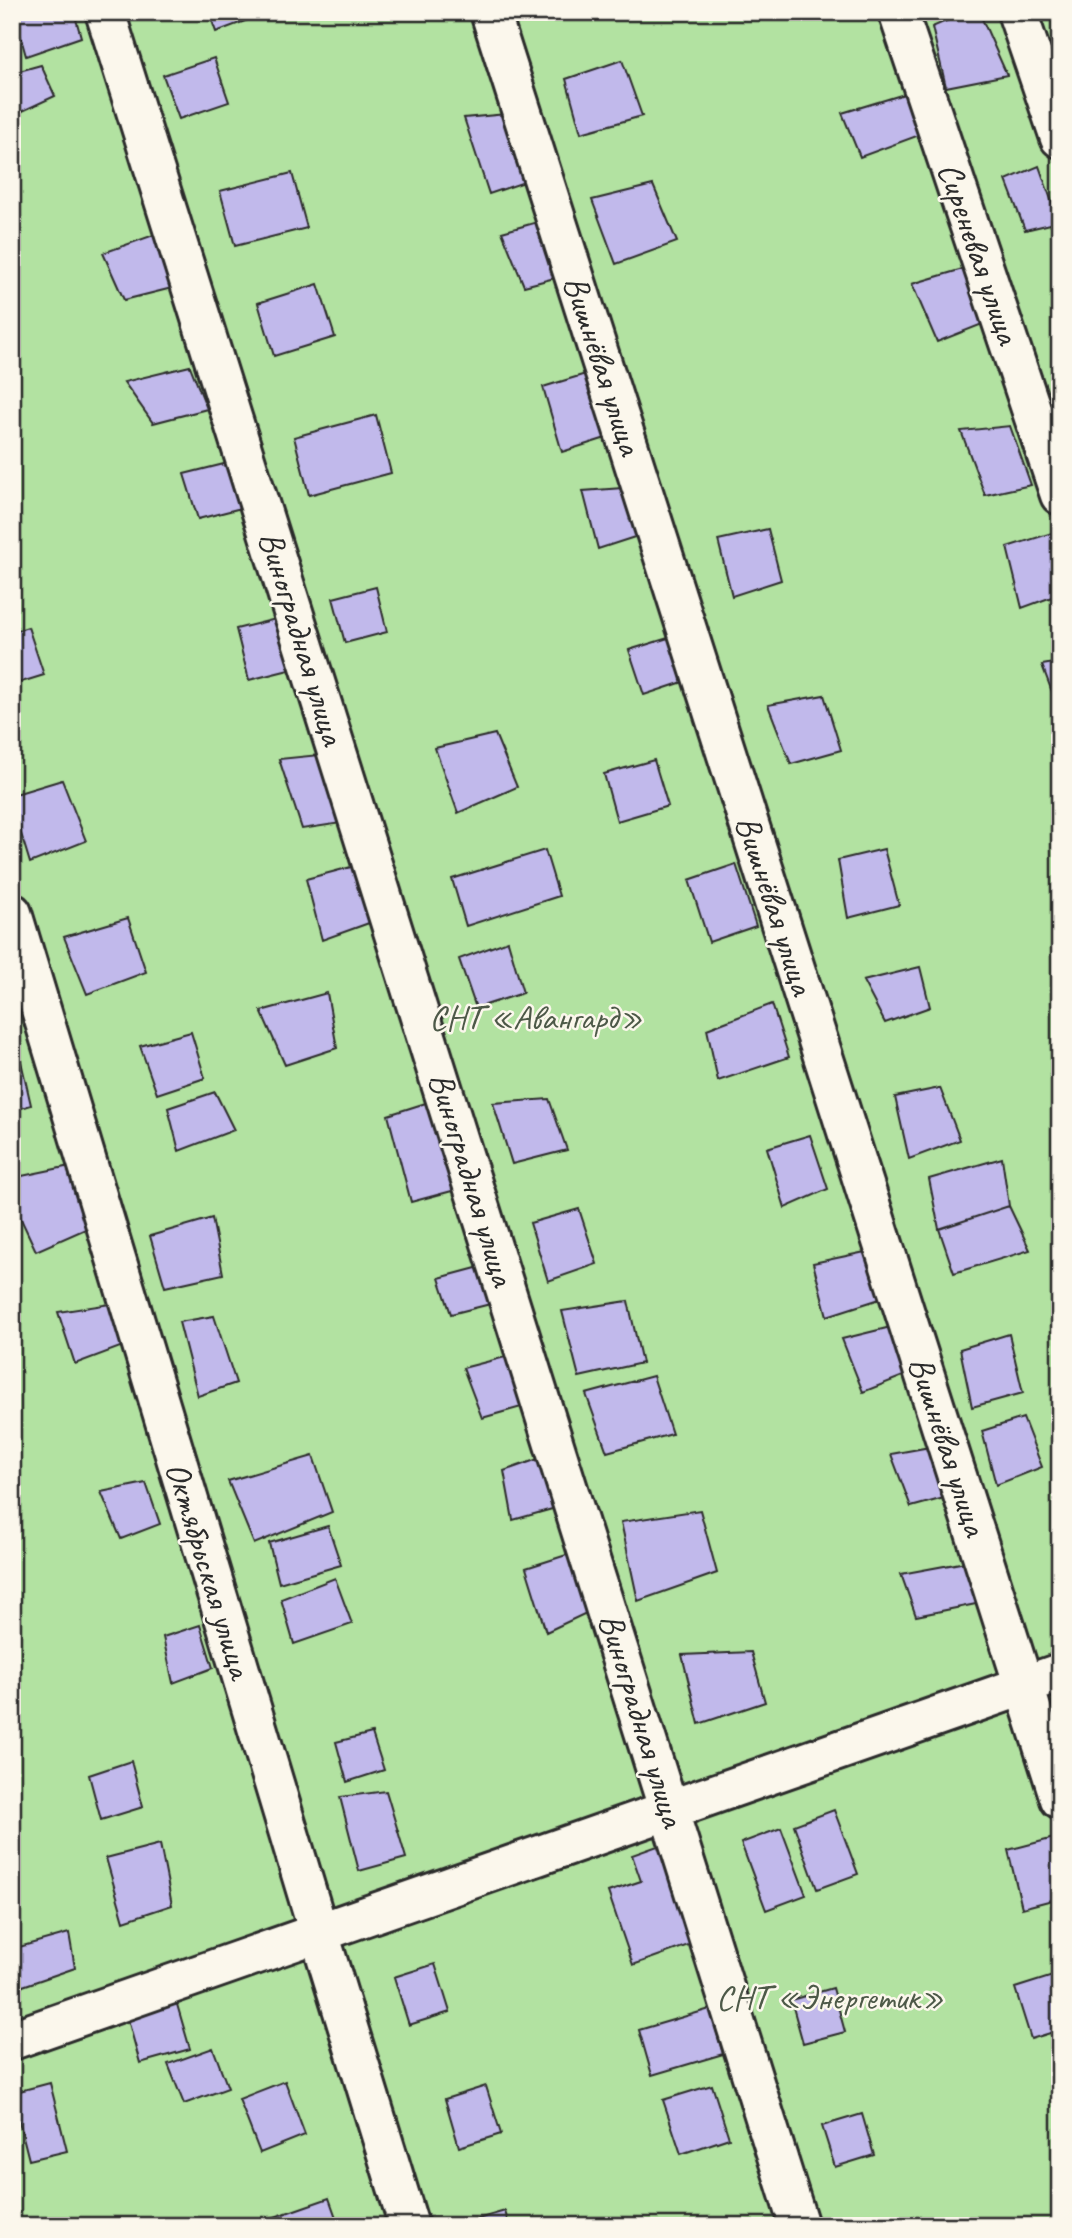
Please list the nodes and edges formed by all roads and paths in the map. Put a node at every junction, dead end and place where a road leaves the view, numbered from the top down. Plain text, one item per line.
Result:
1 (105, 12) edge
2 (490, 12) edge
3 (898, 12) edge
4 (1017, 12) edge
5 (1060, 138) edge
6 (1060, 495) edge
7 (12, 913) edge
8 (1060, 1673) edge
9 (1024, 1685) junction
10 (1060, 1799) edge
11 (670, 1811) junction
12 (318, 1933) junction
13 (12, 2040) edge
14 (409, 2226) edge
15 (799, 2226) edge

1 - 11 street, Виноградная улица
2 - 9 street, Вишнёвая улица
3 - 6 street, Сиреневая улица
4 - 5 street
7 - 12 street, Октябрьская улица
8 - 9 street
9 - 10 street, Вишнёвая улица
9 - 11 street
11 - 12 street
11 - 15 street, Виноградная улица
12 - 13 street
12 - 14 street, Октябрьская улица

